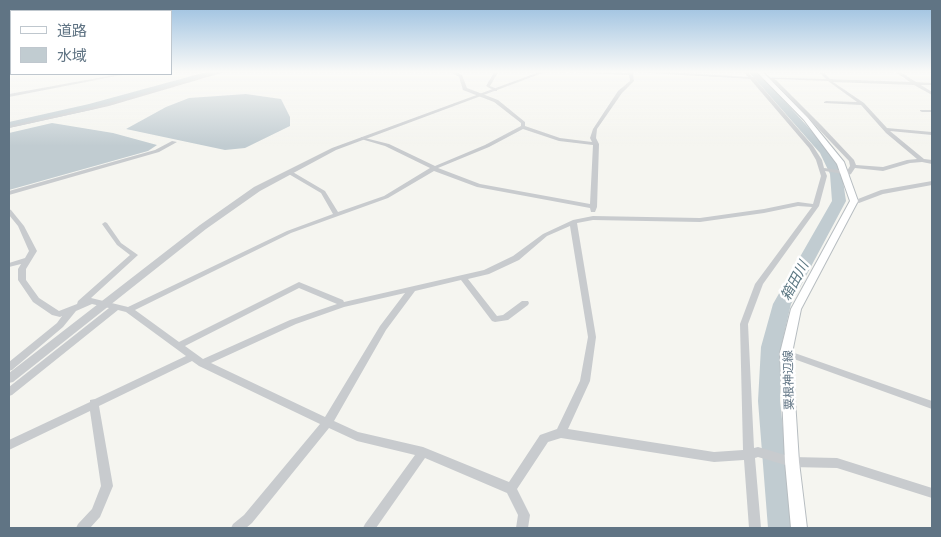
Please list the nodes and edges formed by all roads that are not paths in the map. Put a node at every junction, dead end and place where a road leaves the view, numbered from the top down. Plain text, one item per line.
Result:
1 (119, 96) edge
2 (138, 96) edge
3 (478, 96) edge
4 (484, 96) edge
5 (617, 96) edge
6 (767, 96) edge
7 (784, 96) edge
8 (851, 96) edge
9 (826, 102) dead end
10 (862, 104) junction
11 (922, 111) dead end
12 (932, 111) edge
13 (9, 122) edge
14 (9, 127) edge
15 (523, 127) junction
16 (886, 129) junction
17 (932, 133) edge
18 (363, 138) junction
19 (174, 142) dead end
20 (596, 144) junction
21 (923, 160) junction
22 (932, 162) edge
23 (434, 168) junction
24 (822, 169) junction
25 (849, 169) junction
26 (289, 172) junction
27 (932, 183) edge
28 (9, 193) edge
29 (854, 201) junction
30 (816, 206) junction
31 (594, 207) junction
32 (9, 211) edge
33 (336, 214) junction
34 (593, 218) junction
35 (573, 222) junction
36 (105, 224) dead end
37 (26, 260) junction
38 (9, 265) edge
39 (463, 278) junction
40 (412, 290) junction
41 (525, 302) dead end
42 (106, 304) junction
43 (342, 305) junction
44 (116, 307) junction
45 (73, 309) junction
46 (129, 310) junction
47 (178, 346) junction
48 (786, 353) junction
49 (192, 357) junction
50 (202, 363) junction
51 (14, 369) edge
52 (9, 380) edge
53 (9, 392) edge
54 (94, 403) junction
55 (932, 405) edge
56 (326, 423) junction
57 (561, 433) junction
58 (9, 445) edge
59 (423, 452) junction
60 (753, 453) junction
61 (790, 462) junction
62 (511, 489) junction
63 (932, 493) edge
64 (82, 528) edge
65 (237, 528) edge
66 (369, 528) edge
67 (522, 528) edge
68 (755, 528) edge
69 (799, 528) edge

1 - 13 street
2 - 14 street
3 - 18 street
4 - 15 street
5 - 20 street
6 - 24 street
7 - 25 main road
8 - 10 street
9 - 10 street
10 - 16 street
11 - 12 street
15 - 20 street
15 - 23 street
16 - 17 street
16 - 21 street
18 - 23 street
18 - 26 street
19 - 28 street
20 - 31 street
21 - 22 street
21 - 25 street
23 - 31 street
23 - 33 street
24 - 25 street
24 - 30 street
25 - 29 main road
26 - 33 street
26 - 42 street
27 - 29 street
29 - 48 main road, 粟根神辺線
30 - 34 street
30 - 60 street
31 - 34 street
32 - 37 street
33 - 46 street
34 - 35 street
35 - 39 street
35 - 57 street
36 - 45 street
37 - 38 street
37 - 45 street
39 - 40 street
39 - 41 street
40 - 43 street
40 - 56 street
42 - 44 street
42 - 45 street
42 - 51 street
43 - 47 street
43 - 50 street
44 - 46 street
44 - 53 street
45 - 51 street
46 - 47 street
47 - 49 street
48 - 55 street
48 - 61 main road, 粟根神辺線
49 - 50 street
49 - 54 street
50 - 56 street
51 - 52 street
54 - 58 street
54 - 64 street
56 - 59 street
56 - 65 street
57 - 60 street
57 - 62 street
59 - 62 street
59 - 66 street
60 - 61 street
60 - 68 street
61 - 63 street
61 - 69 main road, 粟根神辺線
62 - 67 street

